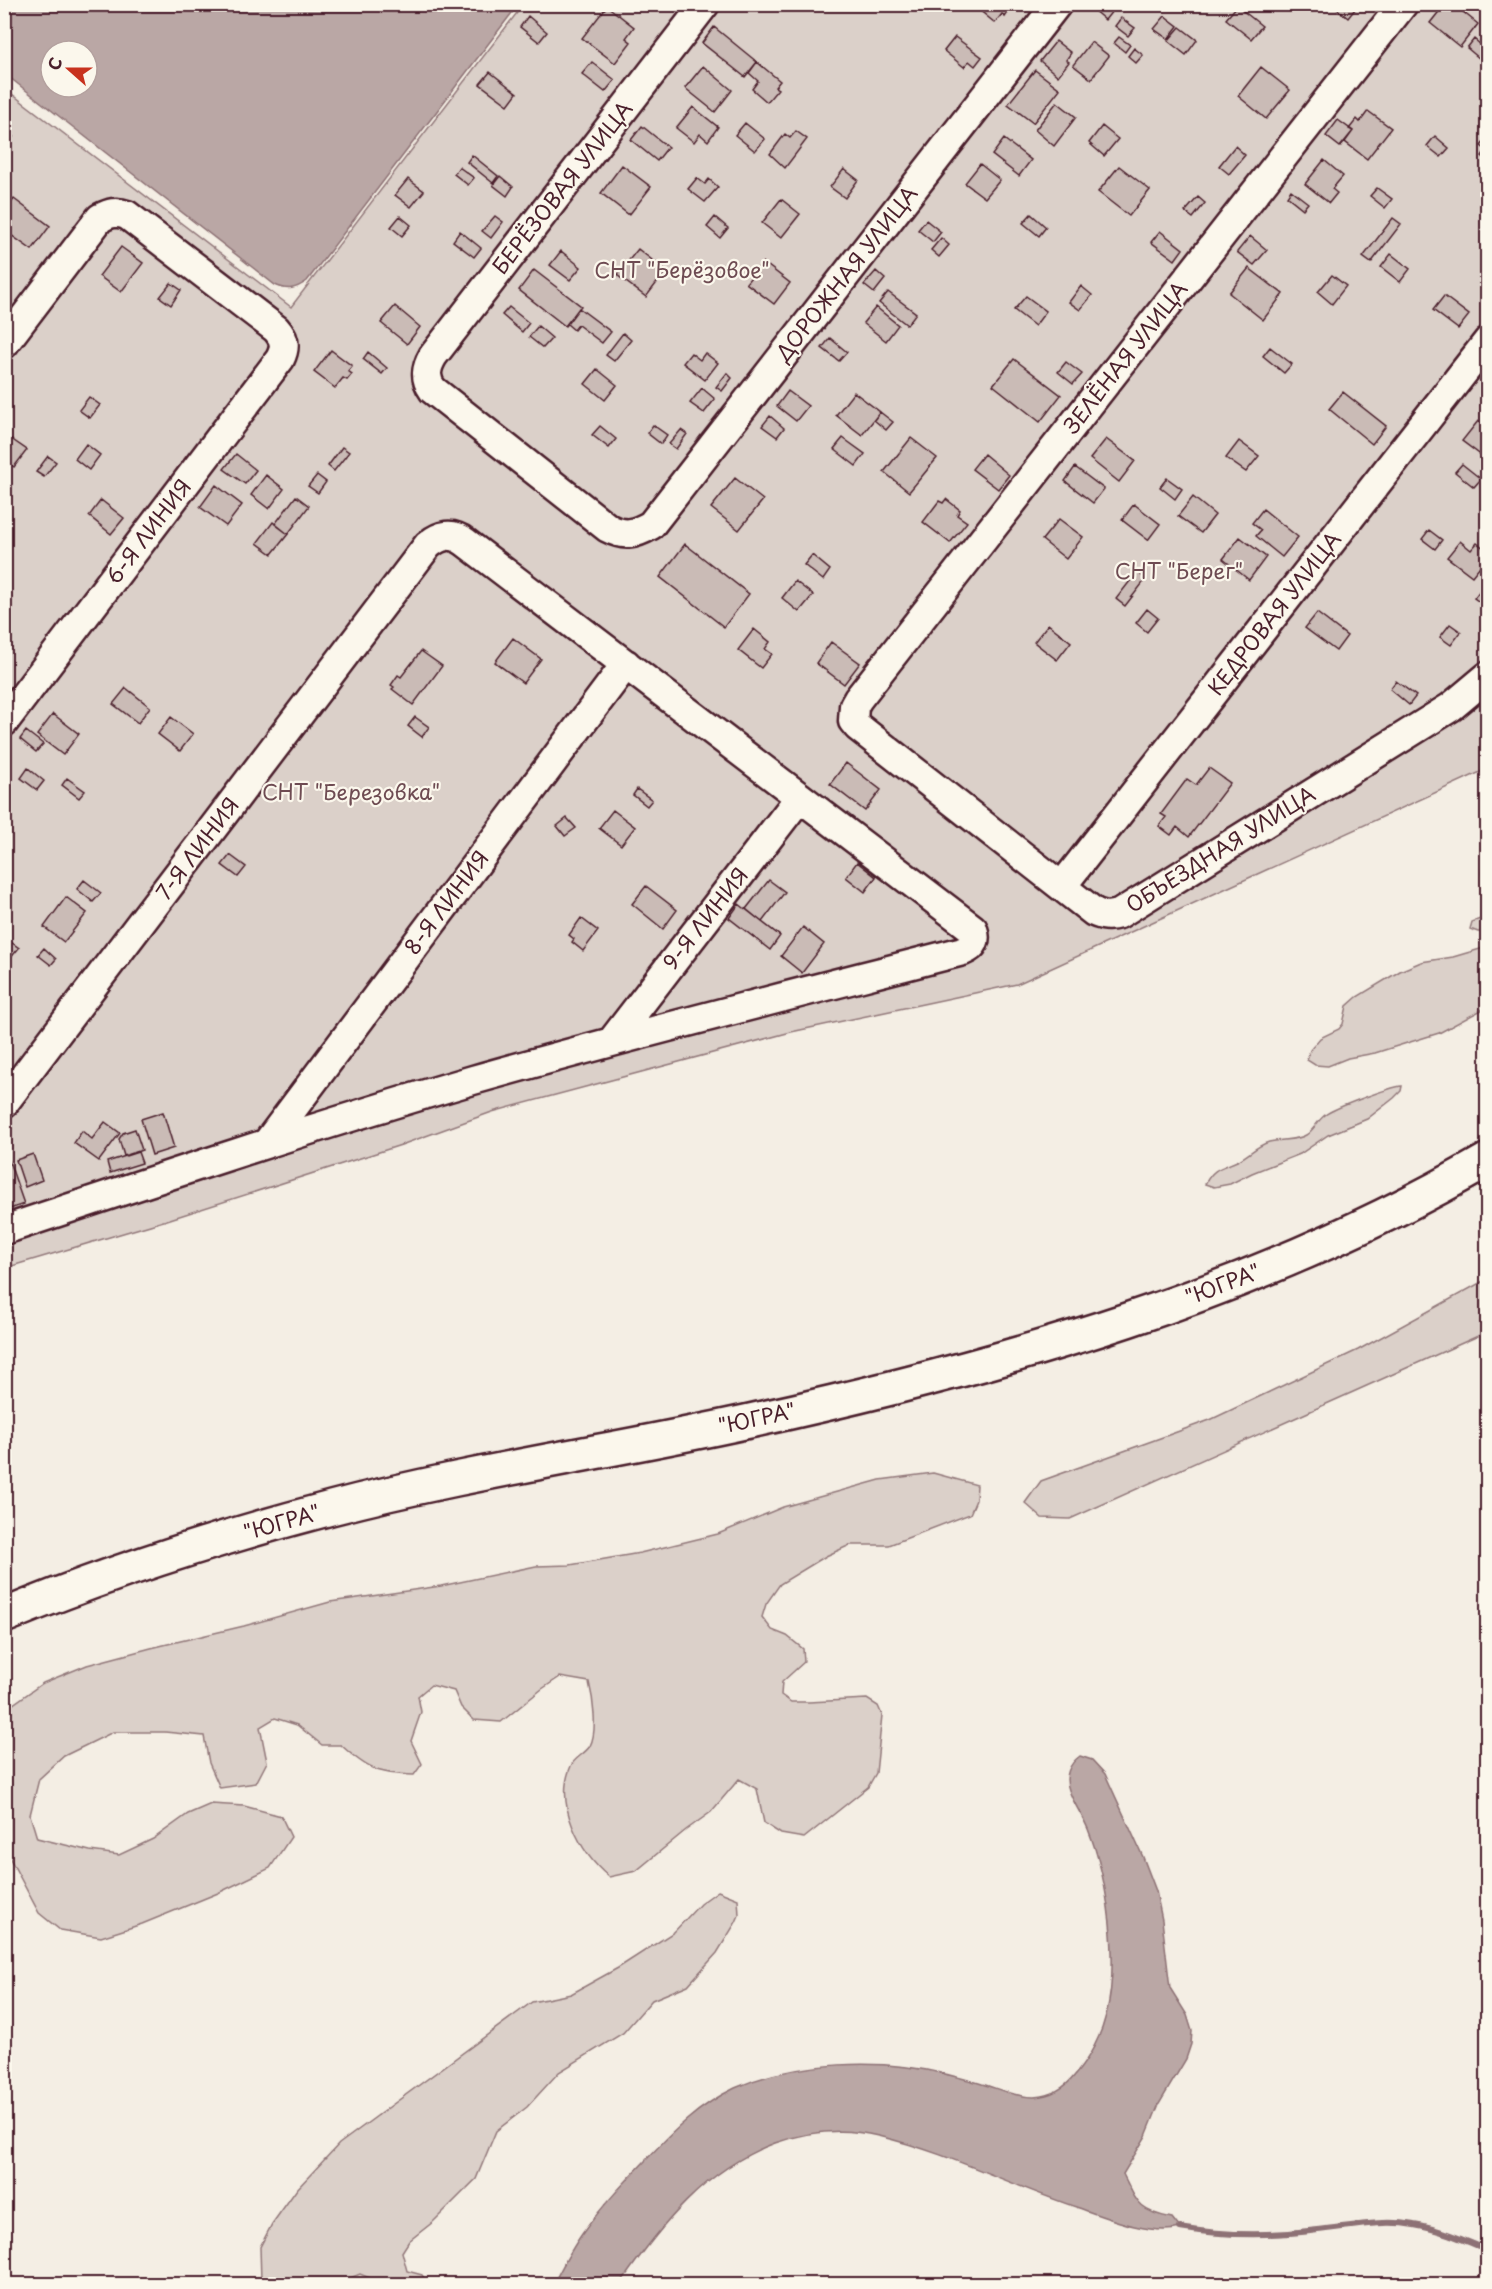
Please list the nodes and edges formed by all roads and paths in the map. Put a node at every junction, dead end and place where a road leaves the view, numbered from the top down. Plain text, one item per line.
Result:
1 (705, 4) edge
2 (1057, 4) edge
3 (1403, 4) edge
4 (1488, 341) edge
5 (4, 345) edge
6 (630, 535) joint
7 (626, 664) junction
8 (1488, 676) edge
9 (852, 713) joint
10 (4, 722) edge
11 (800, 797) junction
12 (1062, 886) junction
13 (612, 1041) junction
14 (4, 1104) edge
15 (267, 1143) junction
16 (1488, 1160) edge
17 (4, 1230) edge
18 (4, 1616) edge

1 - 6 street, БЕРЁЗОВАЯ УЛИЦА
2 - 6 street, ДОРОЖНАЯ УЛИЦА
3 - 9 street, ЗЕЛЁНАЯ УЛИЦА
4 - 12 street, КЕДРОВАЯ УЛИЦА
5 - 10 street, 6-Я ЛИНИЯ
7 - 11 street
7 - 14 street, 7-Я ЛИНИЯ
7 - 15 street, 8-Я ЛИНИЯ
8 - 12 street, ОБЪЕЗДНАЯ УЛИЦА
9 - 12 street, ОБЪЕЗДНАЯ УЛИЦА
11 - 13 street, 9-Я ЛИНИЯ
11 - 13 street
13 - 15 street
15 - 17 street
16 - 18 highway, "ЮГРА"

